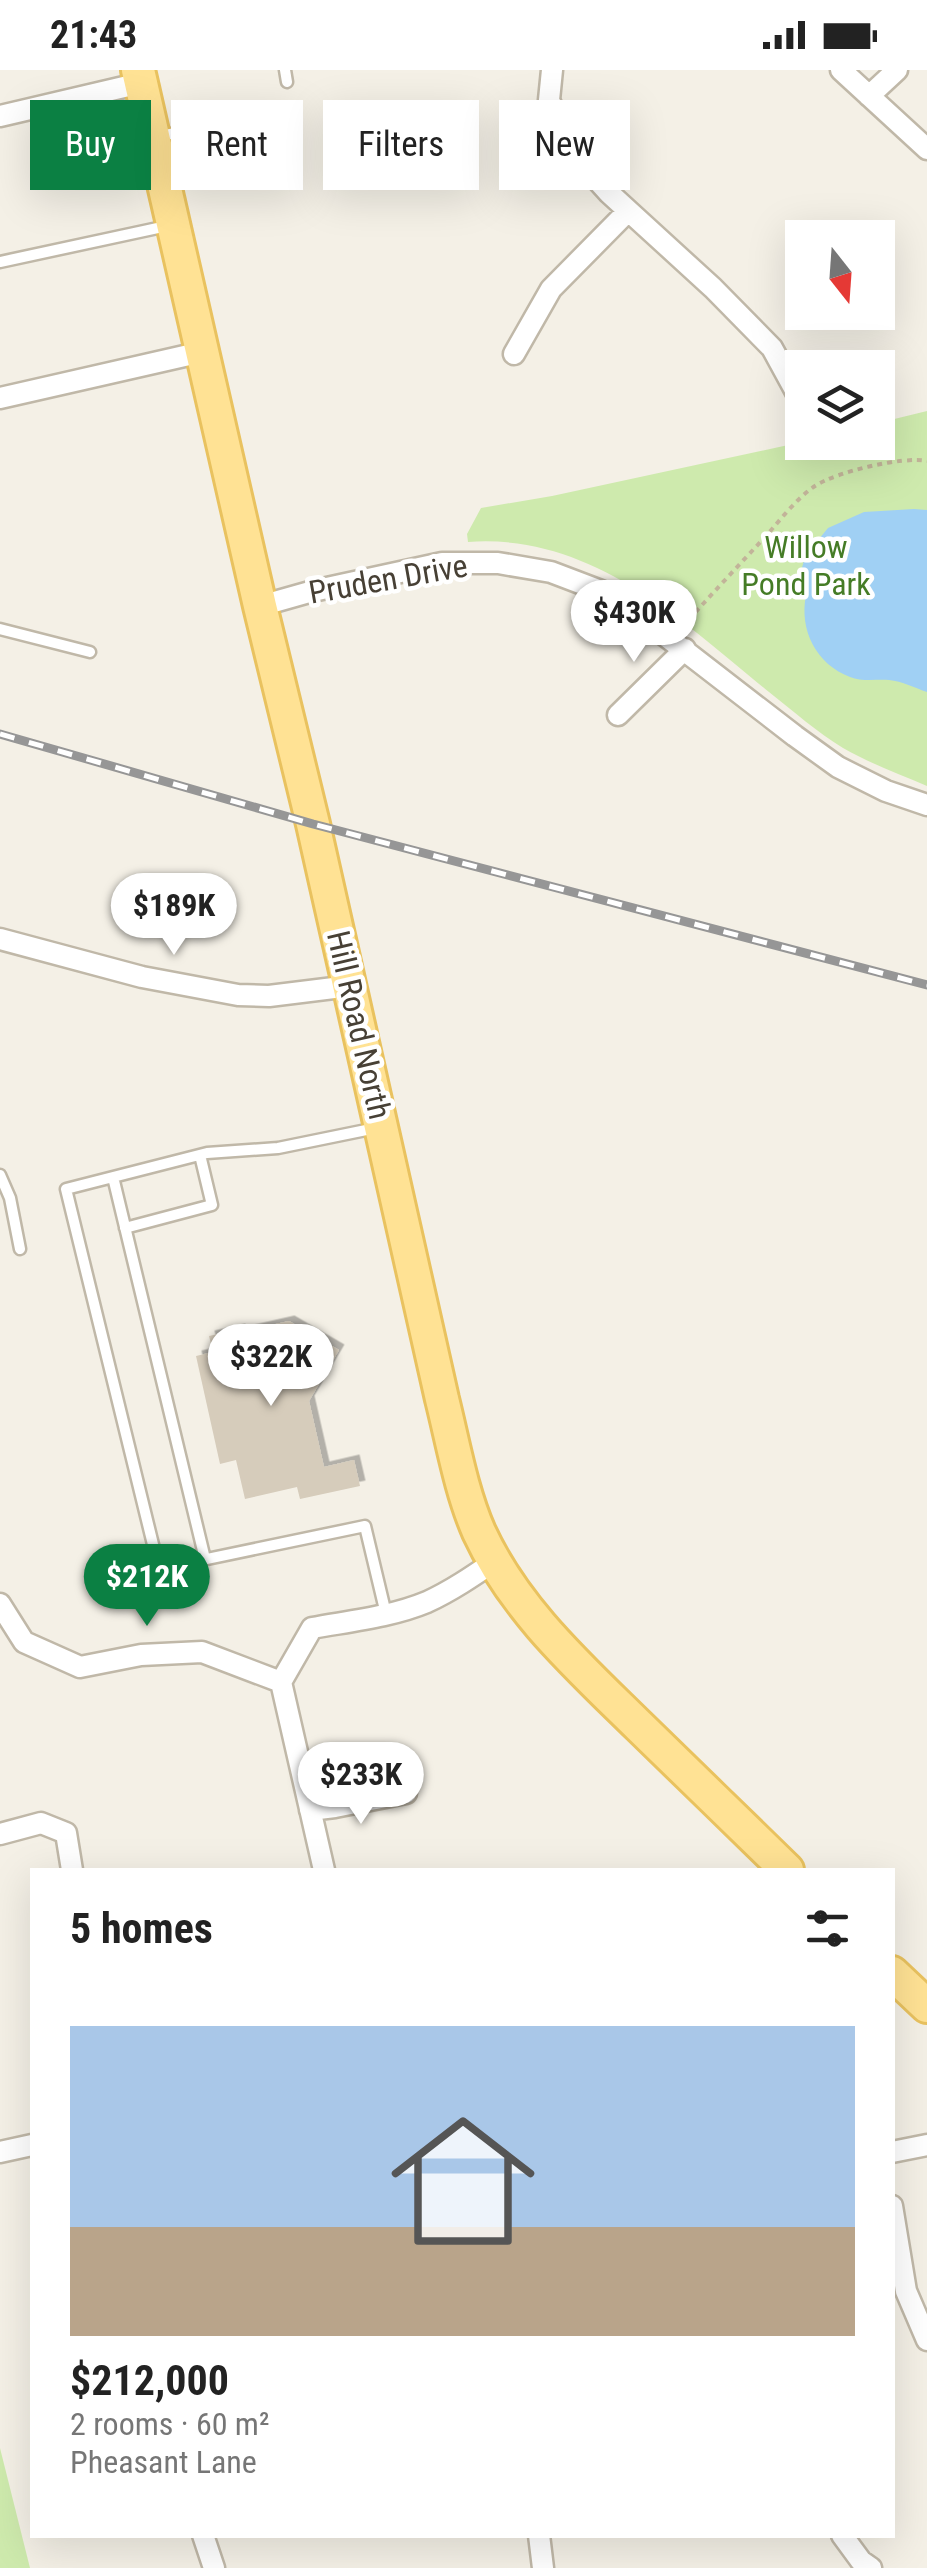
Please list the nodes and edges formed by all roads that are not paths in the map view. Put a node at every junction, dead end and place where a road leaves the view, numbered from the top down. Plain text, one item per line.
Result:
1 (552, 70) edge
2 (840, 70) edge
3 (897, 70) edge
4 (144, 74) edge
5 (869, 96) junction
6 (0, 116) edge
7 (171, 134) edge
8 (154, 137) junction
9 (927, 149) edge
10 (171, 183) edge
11 (164, 185) junction
12 (628, 211) junction
13 (173, 224) junction
14 (0, 262) edge
15 (202, 352) junction
16 (514, 354) dead end
17 (785, 372) edge
18 (0, 398) edge
19 (260, 606) junction
20 (0, 630) edge
21 (678, 644) junction
22 (90, 652) dead end
23 (618, 716) dead end
24 (927, 805) edge
25 (0, 939) edge
26 (350, 986) junction
27 (382, 1127) junction
28 (200, 1155) junction
29 (0, 1174) edge
30 (113, 1177) junction
31 (125, 1228) junction
32 (20, 1249) dead end
33 (206, 1559) junction
34 (494, 1561) junction
35 (0, 1604) edge
36 (386, 1614) junction
37 (282, 1682) junction
38 (406, 1793) dead end
39 (310, 1810) junction
40 (0, 1834) edge
41 (72, 1868) edge
42 (324, 1868) edge
43 (785, 1868) edge
44 (895, 1976) edge
45 (927, 2006) edge
46 (30, 2145) edge
47 (927, 2145) edge
48 (895, 2151) edge
49 (0, 2152) edge
50 (895, 2224) edge
51 (927, 2340) edge
52 (205, 2538) edge
53 (540, 2538) edge
54 (844, 2538) edge
55 (214, 2568) edge
56 (543, 2568) edge
57 (871, 2568) edge

1 - 12 street
2 - 5 street
3 - 5 street
4 - 6 street
4 - 8 main road, Hill Road North
5 - 9 street
7 - 8 lane
8 - 11 main road, Hill Road North
10 - 11 lane
11 - 13 main road, Hill Road North
12 - 16 street
12 - 17 street
13 - 14 lane
13 - 15 main road, Hill Road North
15 - 18 street
15 - 19 main road, Hill Road North
19 - 21 street, Pruden Drive
19 - 26 main road, Hill Road North
20 - 22 lane
21 - 23 street
21 - 24 street, Pruden Drive
25 - 26 street
26 - 27 main road, Hill Road North
27 - 28 lane
27 - 34 main road, Hill Road North
28 - 30 lane
28 - 31 lane
29 - 32 lane
30 - 31 lane
30 - 33 lane
31 - 33 lane
33 - 36 lane
34 - 36 street
34 - 43 main road, Hill Road North
35 - 37 street
36 - 37 street
37 - 39 street
38 - 39 street
39 - 42 street
40 - 41 street
44 - 45 main road
46 - 49 street
47 - 48 street
50 - 51 street
52 - 55 street
53 - 56 street
54 - 57 street

